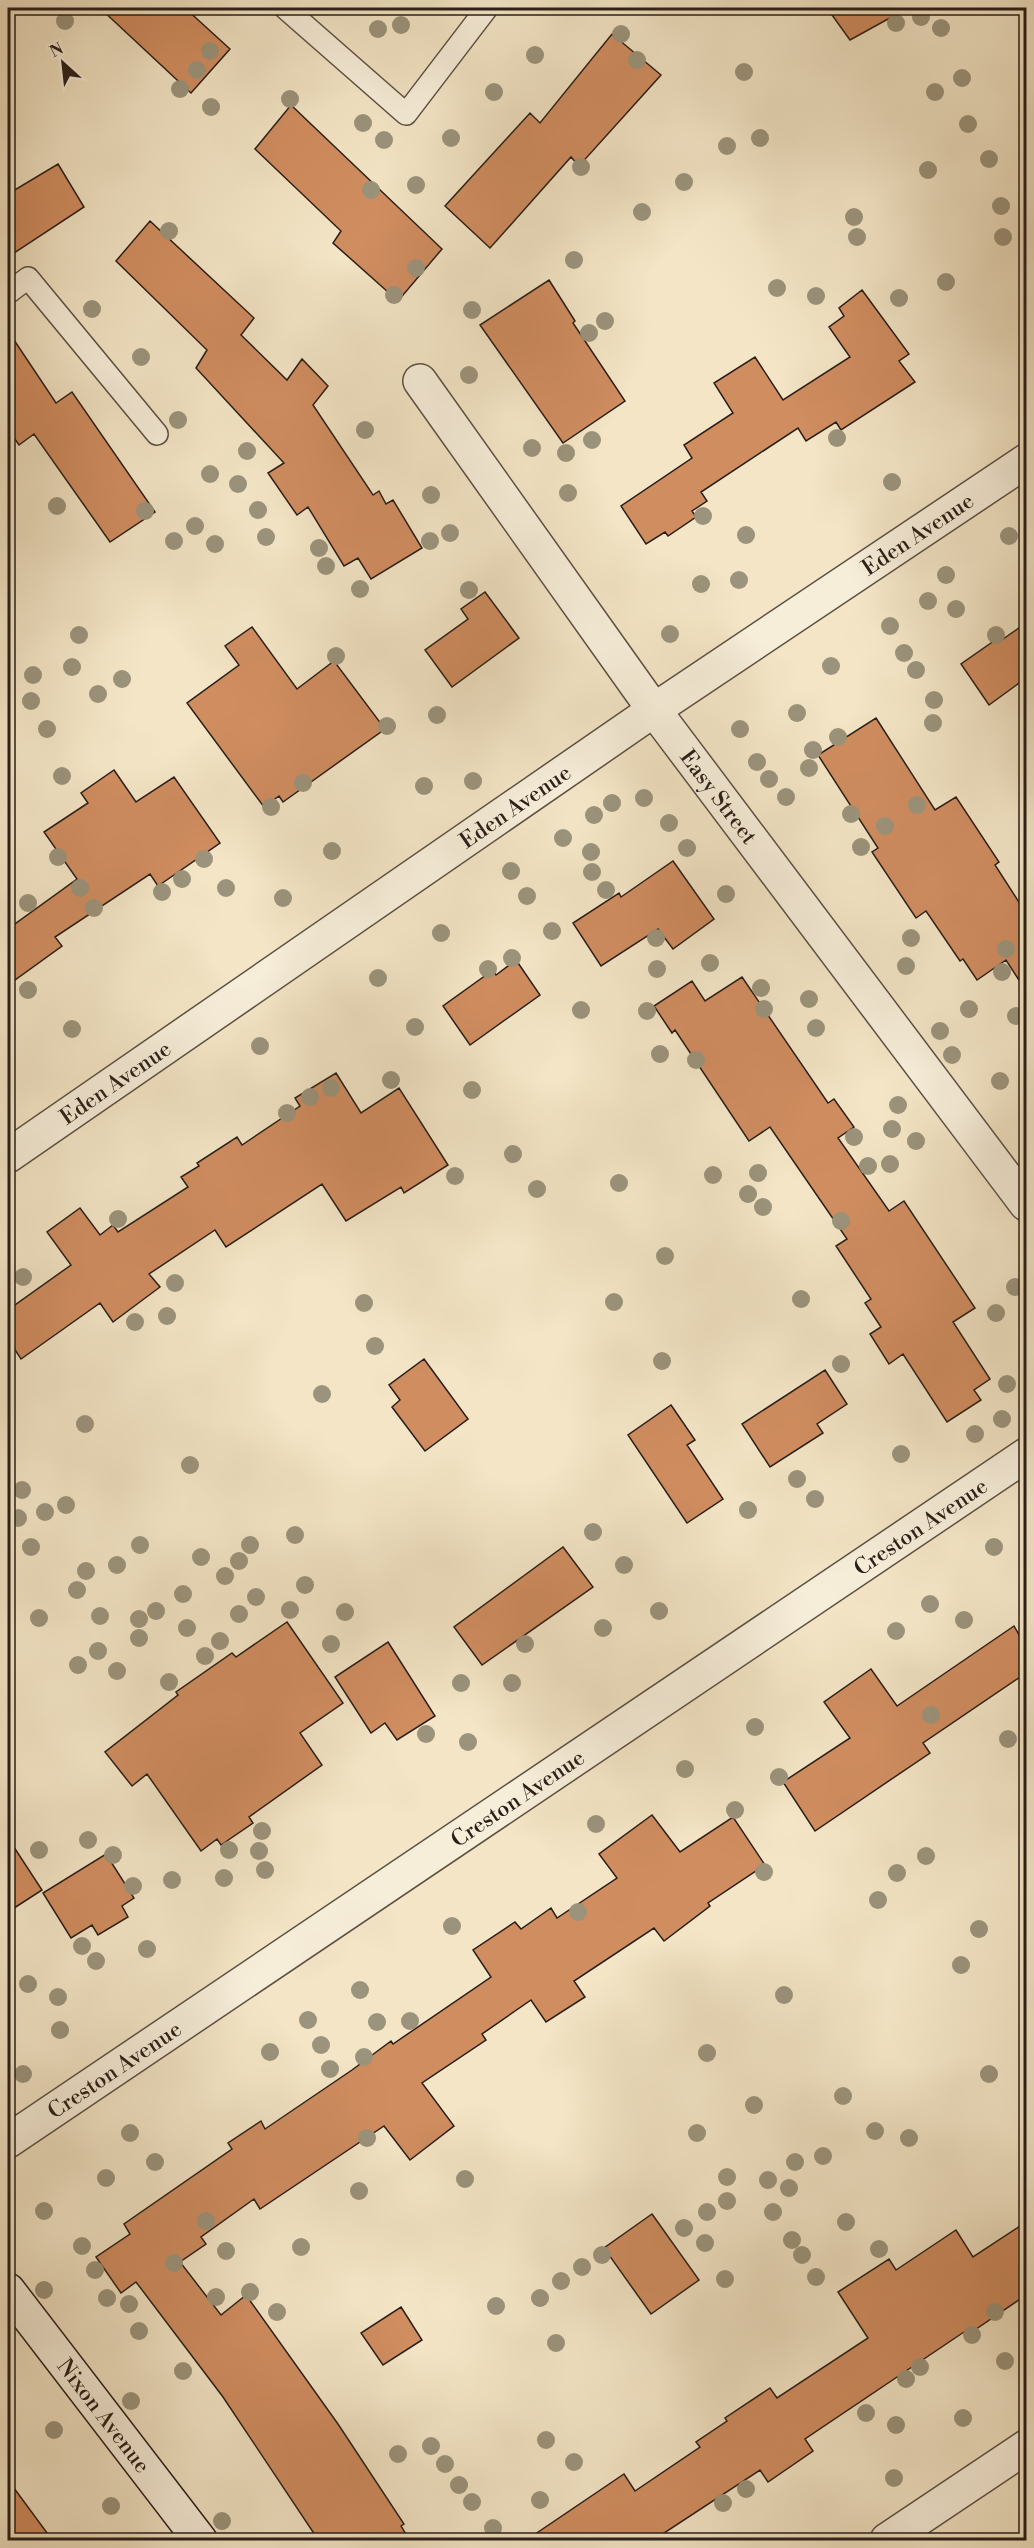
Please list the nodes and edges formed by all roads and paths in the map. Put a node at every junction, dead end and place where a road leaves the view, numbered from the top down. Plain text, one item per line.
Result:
1 (285, 8) edge
2 (488, 8) edge
3 (8, 293) edge
4 (420, 381) dead end
5 (158, 434) dead end
6 (1026, 461) edge
7 (654, 710) junction
8 (8, 1156) edge
9 (1026, 1204) edge
10 (1026, 1455) edge
11 (8, 2141) edge
12 (8, 2290) edge
13 (1026, 2447) edge
14 (200, 2541) edge
15 (887, 2541) edge

1 - 2 lane
3 - 5 lane
4 - 7 street, Easy Street
6 - 7 street, Eden Avenue
7 - 8 street, Eden Avenue
7 - 9 street, Easy Street
10 - 11 street, Creston Avenue
12 - 14 street, Nixon Avenue
13 - 15 street

